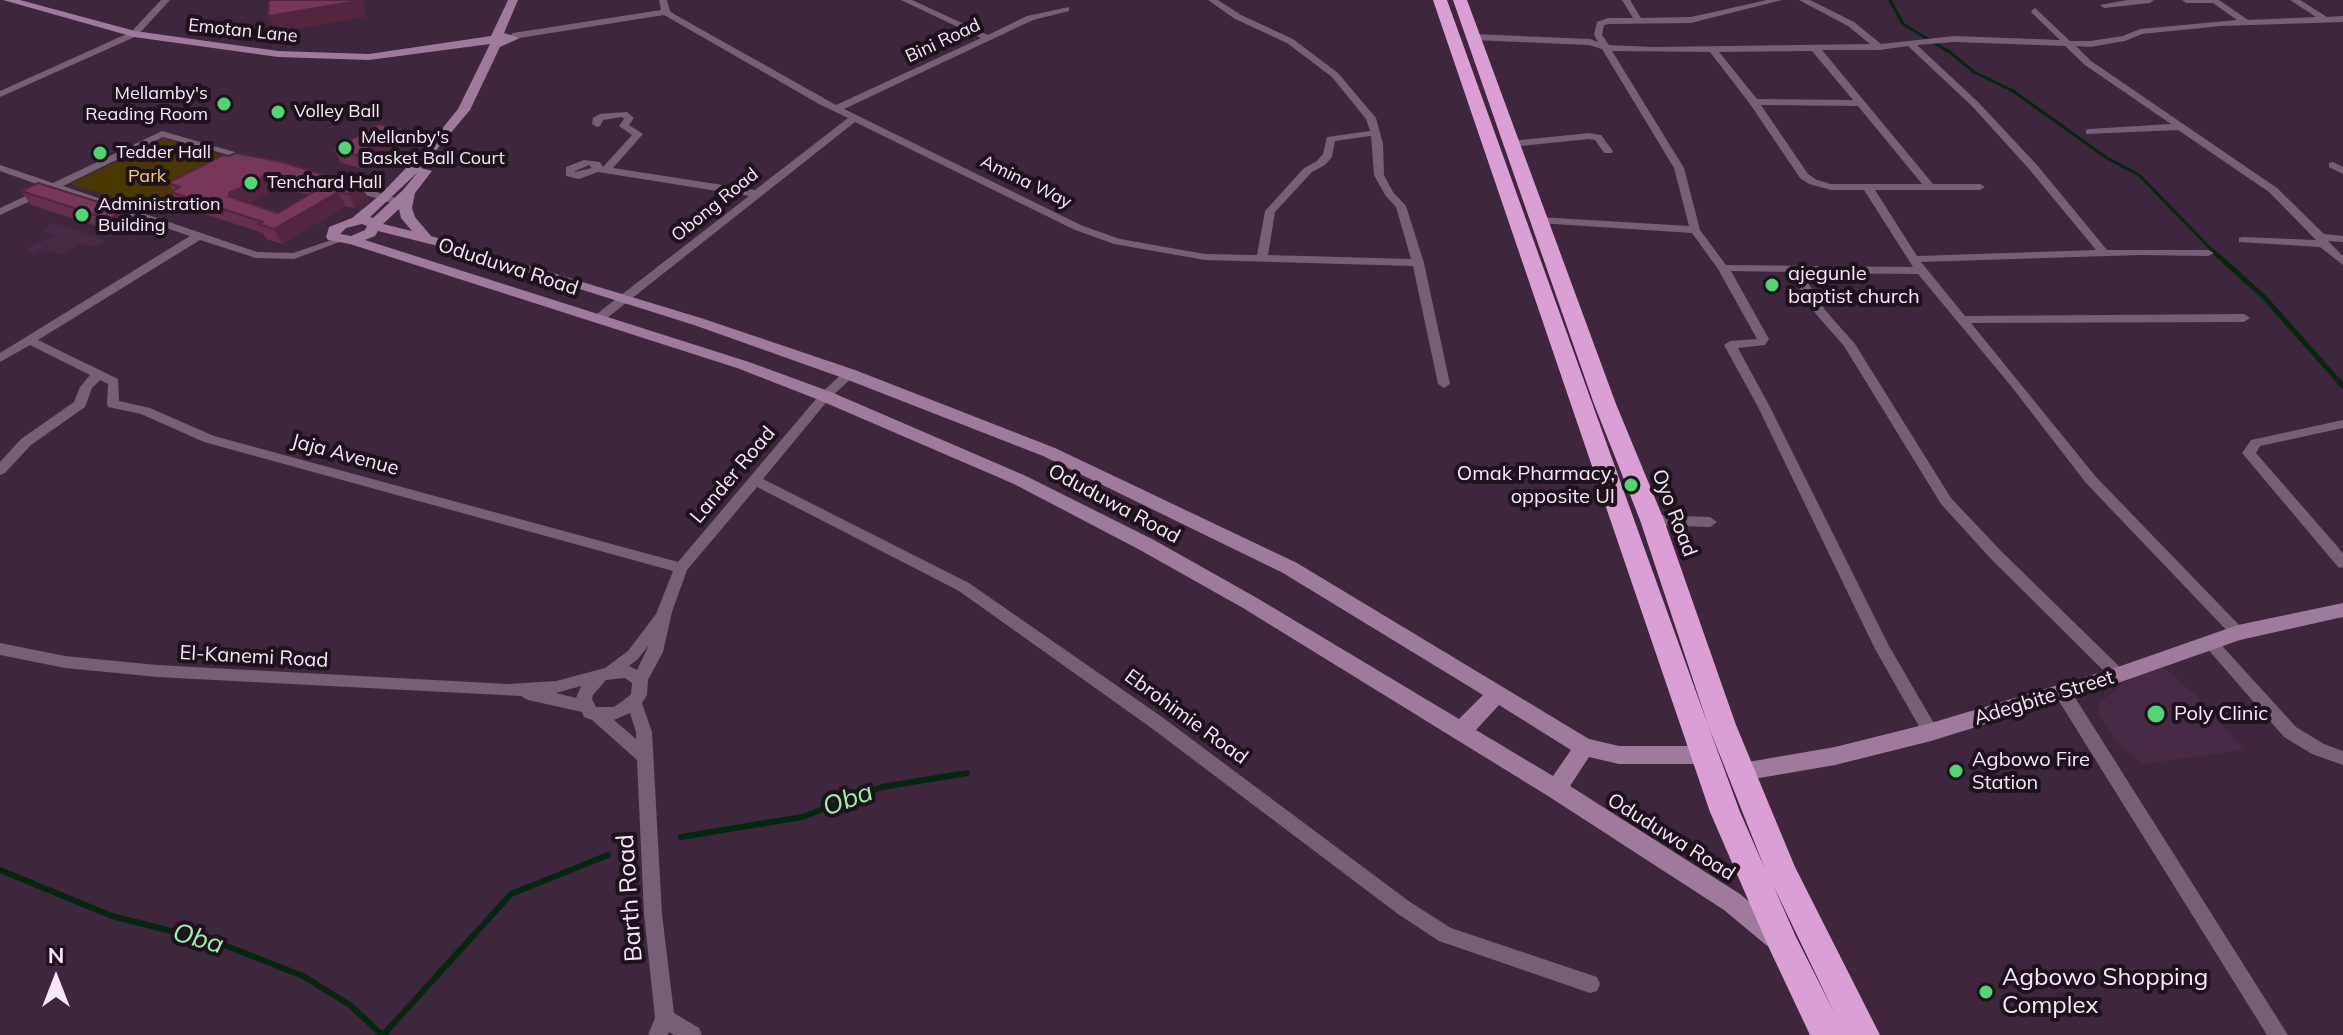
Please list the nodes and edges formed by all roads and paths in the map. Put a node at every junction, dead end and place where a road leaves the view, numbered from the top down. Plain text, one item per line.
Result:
1 (8, 0) edge
2 (166, 0) edge
3 (513, 0) edge
4 (524, 0) edge
5 (905, 0) edge
6 (1212, 0) edge
7 (1440, 0) edge
8 (1460, 0) edge
9 (1626, 0) edge
10 (1778, 0) edge
11 (1803, 0) edge
12 (2150, 0) edge
13 (2186, 0) edge
14 (2294, 0) edge
15 (2214, 1) edge
16 (2104, 5) dead end
17 (664, 6) edge
18 (1066, 9) dead end
19 (2035, 11) dead end
20 (2343, 19) edge
21 (2326, 20) junction
22 (1639, 21) junction
23 (2247, 22) junction
24 (134, 34) junction
25 (1473, 37) junction
26 (988, 38) junction
27 (503, 40) junction
28 (1908, 42) junction
29 (2069, 43) junction
30 (1814, 47) junction
31 (1879, 47) junction
32 (1607, 48) junction
33 (1713, 50) junction
34 (0, 84) edge
35 (14, 88) junction
36 (0, 94) edge
37 (1754, 102) junction
38 (1862, 103) junction
39 (836, 109) junction
40 (854, 118) junction
41 (597, 124) dead end
42 (2177, 127) junction
43 (2089, 132) dead end
44 (1375, 133) junction
45 (1511, 144) junction
46 (1608, 151) dead end
47 (262, 161) edge
48 (0, 168) edge
49 (339, 184) edge
50 (1867, 186) junction
51 (1929, 186) junction
52 (53, 187) junction
53 (1980, 187) dead end
54 (758, 194) junction
55 (385, 198) junction
56 (403, 198) junction
57 (0, 212) edge
58 (357, 220) junction
59 (1538, 220) junction
60 (375, 225) junction
61 (1695, 230) junction
62 (200, 235) junction
63 (342, 238) junction
64 (426, 239) junction
65 (2343, 239) edge
66 (2243, 240) dead end
67 (2322, 241) junction
68 (2104, 253) junction
69 (2208, 253) dead end
70 (1262, 259) junction
71 (2343, 262) edge
72 (1418, 263) junction
73 (1917, 265) junction
74 (1723, 268) junction
75 (1795, 271) junction
76 (625, 300) junction
77 (1561, 316) junction
78 (2244, 318) dead end
79 (598, 319) junction
80 (1963, 320) junction
81 (31, 341) junction
82 (0, 358) edge
83 (99, 373) junction
84 (849, 374) junction
85 (1444, 384) dead end
86 (825, 396) junction
87 (2343, 424) edge
88 (0, 470) edge
89 (755, 480) junction
90 (1652, 520) junction
91 (1710, 522) dead end
92 (2343, 563) edge
93 (681, 568) junction
94 (2343, 610) edge
95 (664, 612) junction
96 (2238, 633) junction
97 (2211, 643) junction
98 (0, 649) edge
99 (2118, 675) junction
100 (604, 676) junction
101 (640, 680) junction
102 (508, 690) junction
103 (2063, 693) junction
104 (1497, 694) junction
105 (634, 702) junction
106 (592, 710) junction
107 (1461, 731) junction
108 (1931, 732) junction
109 (1584, 747) junction
110 (1705, 755) junction
111 (645, 757) junction
112 (2343, 758) edge
113 (1742, 772) junction
114 (1556, 789) junction
115 (1764, 827) junction
116 (1782, 872) junction
117 (1751, 874) junction
118 (1785, 948) junction
119 (1590, 984) dead end
120 (661, 1026) edge
121 (692, 1035) edge
122 (1828, 1035) edge
123 (1863, 1035) edge
124 (2278, 1035) edge

1 - 24 street, Emotan Lane
2 - 24 street
3 - 27 street
4 - 27 street
5 - 26 street
6 - 44 street
7 - 77 highway, Oyo Road
8 - 25 highway, Oyo Road
9 - 22 street
10 - 22 street
11 - 31 street
12 - 16 street
13 - 15 street
14 - 21 street
15 - 23 street
17 - 27 street
17 - 39 street, Amina Way
18 - 26 street, Bini Road
19 - 29 street
20 - 21 street
21 - 23 street
22 - 32 street
23 - 29 street
24 - 27 street, Emotan Lane
24 - 35 street
25 - 32 street
25 - 45 highway, Oyo Road
26 - 39 street, Bini Road
27 - 55 street
27 - 56 street
28 - 29 street
28 - 31 street
28 - 68 street
29 - 42 street
30 - 31 street
30 - 33 street
30 - 38 street
32 - 33 street
32 - 61 street
33 - 37 street
34 - 35 street
35 - 36 street
37 - 38 street
37 - 50 street
38 - 51 street
39 - 40 street, Amina Way
40 - 54 street, Obong Road
40 - 70 street, Amina Way
41 - 54 street
42 - 43 street
42 - 67 street
44 - 70 street
44 - 72 street
45 - 46 street
45 - 59 highway, Oyo Road
47 - 52 street
48 - 52 street
49 - 55 street
50 - 51 street
50 - 73 street
51 - 53 street
52 - 57 street
52 - 62 street
54 - 76 street, Obong Road
55 - 56 street
55 - 58 street
56 - 60 street
56 - 64 street
58 - 60 street, Oduduwa Road
58 - 63 street
59 - 61 street
59 - 77 highway, Oyo Road
60 - 63 street
60 - 64 street, Oduduwa Road
61 - 74 street
62 - 63 street
62 - 81 street
63 - 79 street, Oduduwa Road
64 - 76 street, Oduduwa Road
65 - 67 street
66 - 67 street
67 - 71 street
68 - 69 street
68 - 73 street
70 - 72 street, Amina Way
72 - 85 street
73 - 75 street
73 - 80 street
74 - 75 street
74 - 108 street
75 - 99 street
76 - 79 street, Obong Road
76 - 84 street, Oduduwa Road
77 - 90 highway, Oyo Road
77 - 110 highway, Oyo Road
78 - 80 street
79 - 86 street, Oduduwa Road
80 - 96 street
81 - 82 street
81 - 83 street
83 - 88 street
83 - 93 street, Jaja Avenue
84 - 86 street, Lander Road
84 - 104 street, Oduduwa Road
86 - 89 street, Lander Road
86 - 107 street, Oduduwa Road
87 - 92 street
89 - 93 street, Lander Road
89 - 119 street, Ebrohimie Road
90 - 91 street
90 - 113 highway, Oyo Road
93 - 95 street, Lander Road
94 - 96 street, Adegbite Street
95 - 100 street, Lander Road
95 - 101 street, Lander Road
96 - 97 street, Adegbite Street
97 - 99 street, Adegbite Street
97 - 112 street
98 - 102 street, El-Kanemi Road
99 - 103 street, Adegbite Street
100 - 101 street
100 - 102 street, El-Kanemi Road
100 - 106 street
101 - 105 street
102 - 106 street, El-Kanemi Road
103 - 108 street, Adegbite Street
103 - 124 street
104 - 107 street
104 - 109 street, Oduduwa Road
105 - 106 street
105 - 111 street, Barth Road
106 - 111 street
107 - 114 street, Oduduwa Road
108 - 113 street, Adegbite Street
109 - 110 street, Oduduwa Road
109 - 114 street
110 - 115 highway
110 - 117 highway, Oyo Road
111 - 120 street, Barth Road
113 - 115 highway, Oyo Road
114 - 118 street, Oduduwa Road
115 - 116 highway, Oyo Road
116 - 117 highway
116 - 123 highway, Oyo Road
117 - 118 highway, Oyo Road
118 - 122 highway, Oyo Road
120 - 121 street

